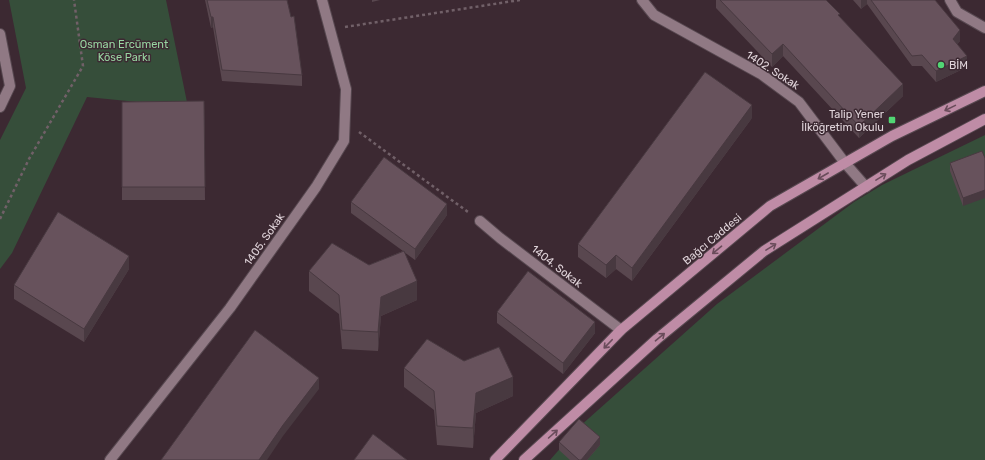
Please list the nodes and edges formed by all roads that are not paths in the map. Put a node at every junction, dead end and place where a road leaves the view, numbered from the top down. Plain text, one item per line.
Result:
1 (322, 0) edge
2 (642, 0) edge
3 (950, 0) edge
4 (985, 28) edge
5 (0, 34) edge
6 (985, 90) edge
7 (0, 107) edge
8 (985, 119) edge
9 (845, 163) junction
10 (866, 187) junction
11 (480, 221) road end
12 (621, 330) junction
13 (110, 460) edge
14 (495, 460) edge
15 (524, 460) edge

1 - 13 street, 1405. Sokak
2 - 9 street, 1402. Sokak
3 - 4 street
5 - 7 street
6 -> 9 main road, Bağcı Caddesi
10 -> 8 main road
9 - 10 street, 1402. Sokak
9 -> 12 main road, Bağcı Caddesi
15 -> 10 main road
11 - 12 street, 1404. Sokak
12 -> 14 main road, Bağcı Caddesi

